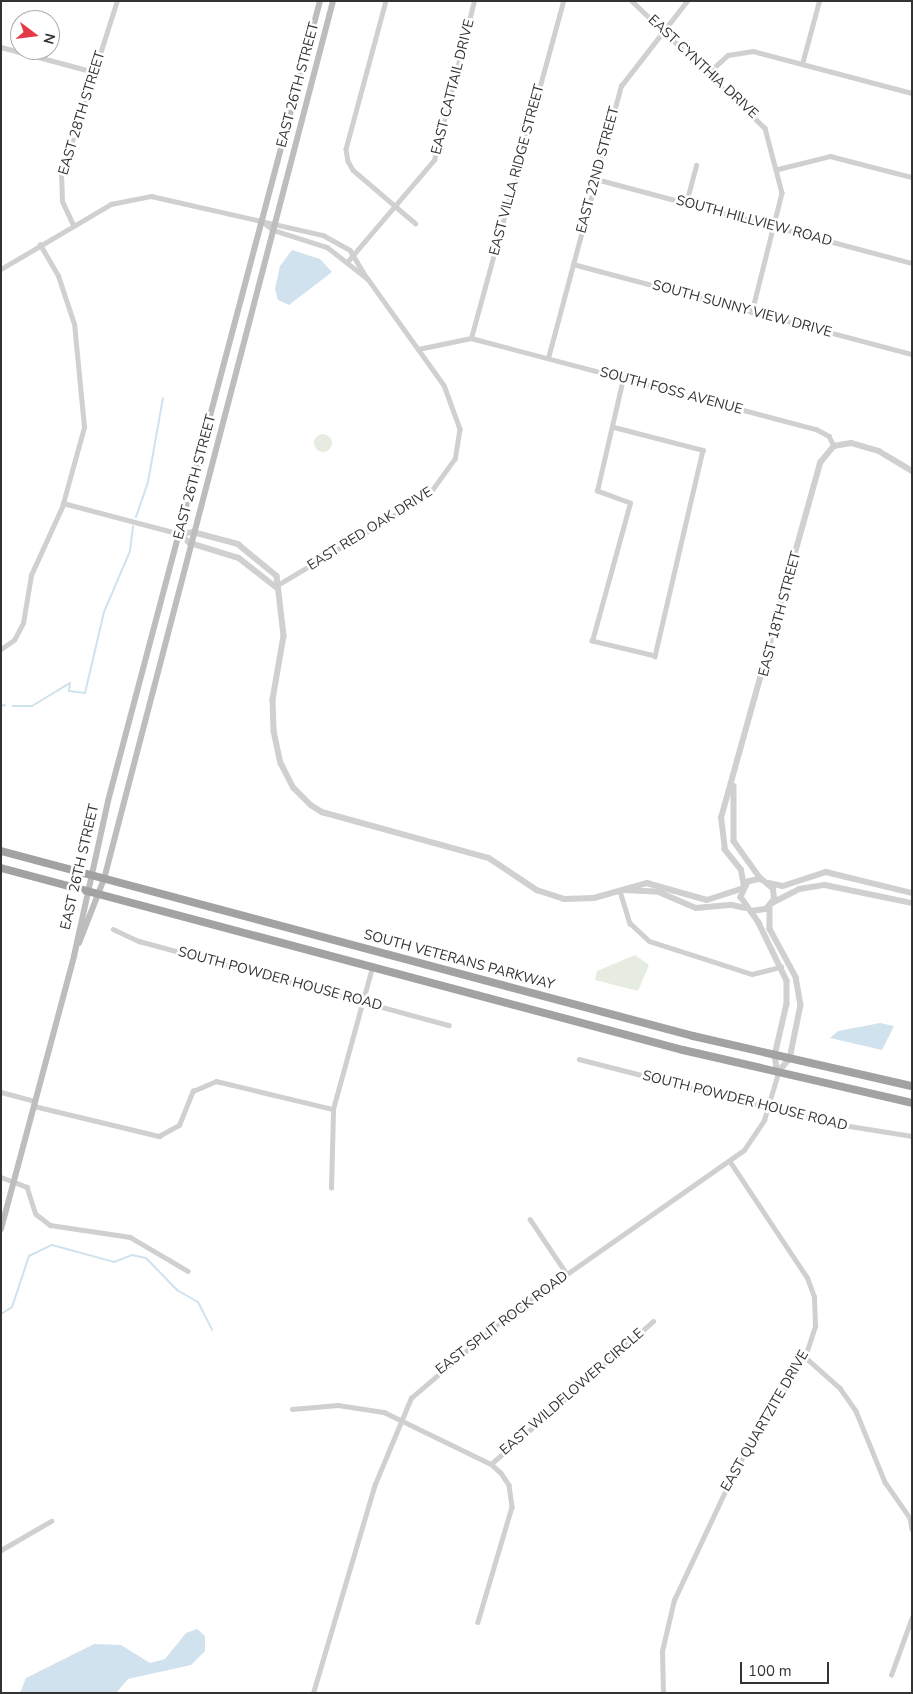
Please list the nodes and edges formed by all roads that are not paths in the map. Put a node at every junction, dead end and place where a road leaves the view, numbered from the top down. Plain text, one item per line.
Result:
1 (117, 1) edge
2 (320, 1) edge
3 (333, 1) edge
4 (386, 1) edge
5 (474, 1) edge
6 (563, 1) edge
7 (632, 1) edge
8 (687, 1) edge
9 (819, 1) edge
10 (665, 31) junction
11 (1, 47) edge
12 (802, 64) junction
13 (94, 72) junction
14 (709, 72) junction
15 (912, 92) edge
16 (696, 165) dead end
17 (778, 169) junction
18 (912, 177) edge
19 (596, 179) junction
20 (686, 203) junction
21 (395, 207) junction
22 (262, 221) junction
23 (275, 221) junction
24 (415, 223) dead end
25 (73, 225) junction
26 (775, 227) junction
27 (273, 230) junction
28 (40, 246) junction
29 (354, 254) junction
30 (348, 261) junction
31 (912, 263) edge
32 (573, 264) junction
33 (1, 269) edge
34 (368, 279) junction
35 (752, 312) junction
36 (471, 338) junction
37 (418, 349) junction
38 (912, 354) edge
39 (548, 358) junction
40 (623, 378) junction
41 (614, 427) junction
42 (834, 446) junction
43 (912, 471) edge
44 (63, 503) junction
45 (193, 532) junction
46 (180, 534) junction
47 (190, 543) junction
48 (276, 587) junction
49 (1, 649) edge
50 (734, 786) junction
51 (1, 851) edge
52 (1, 868) edge
53 (89, 874) junction
54 (104, 878) junction
55 (761, 879) junction
56 (769, 883) junction
57 (743, 887) junction
58 (86, 890) junction
59 (621, 891) junction
60 (912, 893) edge
61 (98, 894) junction
62 (771, 904) junction
63 (912, 904) edge
64 (749, 910) junction
65 (112, 929) dead end
66 (74, 956) junction
67 (372, 967) junction
68 (782, 968) junction
69 (362, 1000) junction
70 (449, 1025) dead end
71 (775, 1056) junction
72 (578, 1059) dead end
73 (790, 1059) junction
74 (778, 1074) junction
75 (912, 1086) edge
76 (1, 1092) edge
77 (912, 1103) edge
78 (35, 1104) junction
79 (333, 1109) junction
80 (769, 1109) junction
81 (912, 1136) edge
82 (730, 1162) junction
83 (1, 1177) edge
84 (14, 1180) junction
85 (331, 1188) dead end
86 (530, 1219) dead end
87 (1, 1229) edge
88 (188, 1271) dead end
89 (567, 1274) junction
90 (653, 1321) dead end
91 (805, 1357) junction
92 (292, 1409) dead end
93 (400, 1418) junction
94 (491, 1464) junction
95 (51, 1521) dead end
96 (912, 1529) edge
97 (1, 1550) edge
98 (912, 1617) edge
99 (478, 1622) dead end
100 (891, 1675) dead end
101 (314, 1693) edge
102 (663, 1693) edge

1 - 13 street, EAST 28TH STREET
2 - 22 main road, EAST 26TH STREET
3 - 23 main road, EAST 26TH STREET
4 - 21 street
5 - 21 street, EAST CATTAIL DRIVE
6 - 36 street, EAST VILLA RIDGE STREET
7 - 10 street, EAST CYNTHIA DRIVE
8 - 10 street, EAST 22ND STREET
9 - 12 street
10 - 14 street, EAST CYNTHIA DRIVE
10 - 19 street, EAST 22ND STREET
11 - 13 street
12 - 14 street
12 - 15 street
13 - 25 street, EAST 28TH STREET
14 - 17 street, EAST CYNTHIA DRIVE
16 - 20 street
17 - 18 street
17 - 26 street, EAST CYNTHIA DRIVE
19 - 20 street, SOUTH HILLVIEW ROAD
19 - 32 street, EAST 22ND STREET
20 - 26 street, SOUTH HILLVIEW ROAD
21 - 24 street
21 - 29 street, EAST CATTAIL DRIVE
22 - 23 street, EAST RED OAK DRIVE
22 - 25 street
22 - 27 street, EAST RED OAK DRIVE
22 - 46 main road, EAST 26TH STREET
23 - 27 main road, EAST 26TH STREET
23 - 29 street, EAST RED OAK DRIVE
25 - 28 street
26 - 31 street, SOUTH HILLVIEW ROAD
26 - 35 street, EAST CYNTHIA DRIVE
27 - 30 street, EAST RED OAK DRIVE
27 - 45 main road, EAST 26TH STREET
28 - 33 street
28 - 44 street
29 - 30 street, EAST CATTAIL DRIVE
29 - 34 street, EAST RED OAK DRIVE
30 - 34 street, EAST RED OAK DRIVE
32 - 35 street, SOUTH SUNNY VIEW DRIVE
32 - 39 street, EAST 22ND STREET
34 - 37 street, EAST RED OAK DRIVE
35 - 38 street, SOUTH SUNNY VIEW DRIVE
36 - 37 street, SOUTH FOSS AVENUE
36 - 39 street, SOUTH FOSS AVENUE
37 - 48 street, EAST RED OAK DRIVE
39 - 40 street, SOUTH FOSS AVENUE
40 - 41 street
40 - 42 street, SOUTH FOSS AVENUE
41 - 41 street
42 - 43 street
42 - 50 street, EAST 18TH STREET
44 - 46 street
44 - 49 street
45 - 46 street
45 - 47 main road, EAST 26TH STREET
45 - 48 street
46 - 47 street
46 - 53 main road, EAST 26TH STREET
47 - 48 street
47 - 54 main road, EAST 26TH STREET
48 - 59 street
50 - 55 street, EAST 18TH STREET
50 - 57 street, EAST 18TH STREET
51 - 53 highway, SOUTH VETERANS PARKWAY
52 - 58 highway, SOUTH VETERANS PARKWAY
53 - 54 highway, SOUTH VETERANS PARKWAY
53 - 58 main road, EAST 26TH STREET
54 - 61 main road, EAST 26TH STREET
54 - 71 highway, SOUTH VETERANS PARKWAY
55 - 56 street, EAST 18TH STREET
55 - 57 street
56 - 60 street
56 - 62 street
57 - 59 street
57 - 64 street, EAST 18TH STREET
58 - 61 highway, SOUTH VETERANS PARKWAY
58 - 66 main road, EAST 26TH STREET
59 - 64 street
59 - 68 street
61 - 66 main road, EAST 26TH STREET
61 - 67 highway, SOUTH VETERANS PARKWAY
62 - 63 street
62 - 64 street
62 - 73 street
64 - 68 street, EAST 18TH STREET
65 - 69 street, SOUTH POWDER HOUSE ROAD
66 - 78 main road, EAST 26TH STREET
67 - 69 street
67 - 74 highway, SOUTH VETERANS PARKWAY
68 - 71 street, EAST 18TH STREET
69 - 70 street, SOUTH POWDER HOUSE ROAD
69 - 79 street
71 - 73 highway, SOUTH VETERANS PARKWAY
71 - 74 street, EAST SPLIT ROCK ROAD
72 - 80 street, SOUTH POWDER HOUSE ROAD
73 - 74 street
73 - 75 highway, SOUTH VETERANS PARKWAY
74 - 77 highway, SOUTH VETERANS PARKWAY
74 - 80 street, EAST SPLIT ROCK ROAD
76 - 78 street
78 - 79 street
78 - 84 main road, EAST 26TH STREET
79 - 85 street
80 - 81 street, SOUTH POWDER HOUSE ROAD
80 - 82 street, EAST SPLIT ROCK ROAD
82 - 89 street, EAST SPLIT ROCK ROAD
82 - 91 street, EAST QUARTZITE DRIVE
83 - 84 street
84 - 87 main road, EAST 26TH STREET
84 - 88 street
86 - 89 street
89 - 93 street, EAST SPLIT ROCK ROAD
90 - 94 street, EAST WILDFLOWER CIRCLE
91 - 96 street
91 - 102 street, EAST QUARTZITE DRIVE
92 - 93 street
93 - 94 street
93 - 101 street, EAST SPLIT ROCK ROAD
94 - 99 street
95 - 97 street
98 - 100 street

